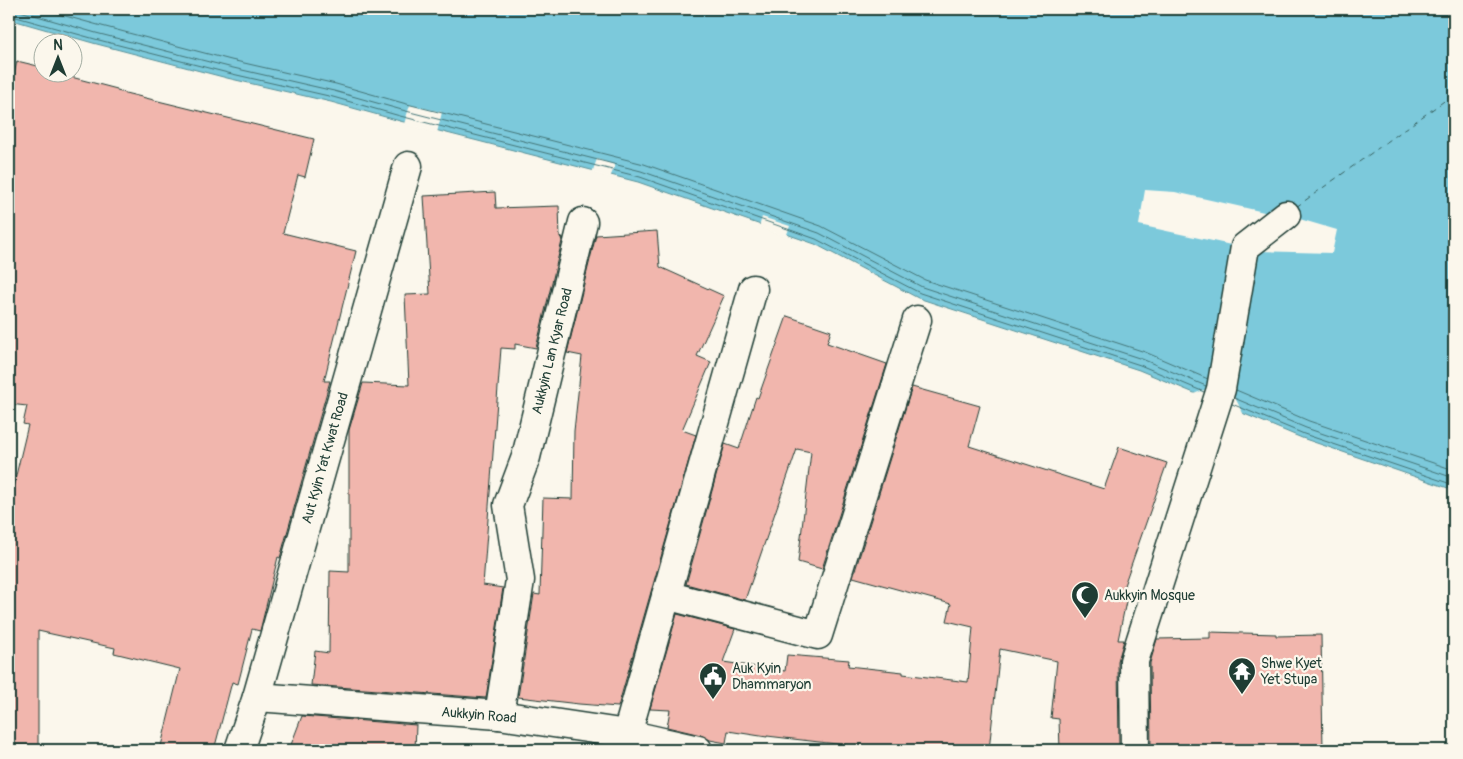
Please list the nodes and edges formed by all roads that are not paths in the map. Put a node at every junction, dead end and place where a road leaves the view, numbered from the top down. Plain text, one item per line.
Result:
1 (408, 166) dead end
2 (1286, 215) dead end
3 (583, 222) dead end
4 (753, 289) dead end
5 (917, 320) dead end
6 (666, 595) junction
7 (257, 697) junction
8 (499, 715) junction
9 (627, 734) junction
10 (239, 750) edge
11 (698, 750) edge
12 (1135, 750) edge

1 - 7 street, Aut Kyin Yat Kwat Road
2 - 12 street
3 - 8 street, Aukkyin Lan Kyar Road
4 - 6 street
5 - 6 street
6 - 9 street
7 - 8 street, Aukkyin Road
7 - 10 street, Aut Kyin Yat Kwat Road
8 - 9 street, Aukkyin Road
9 - 11 street, Aukkyin Road

